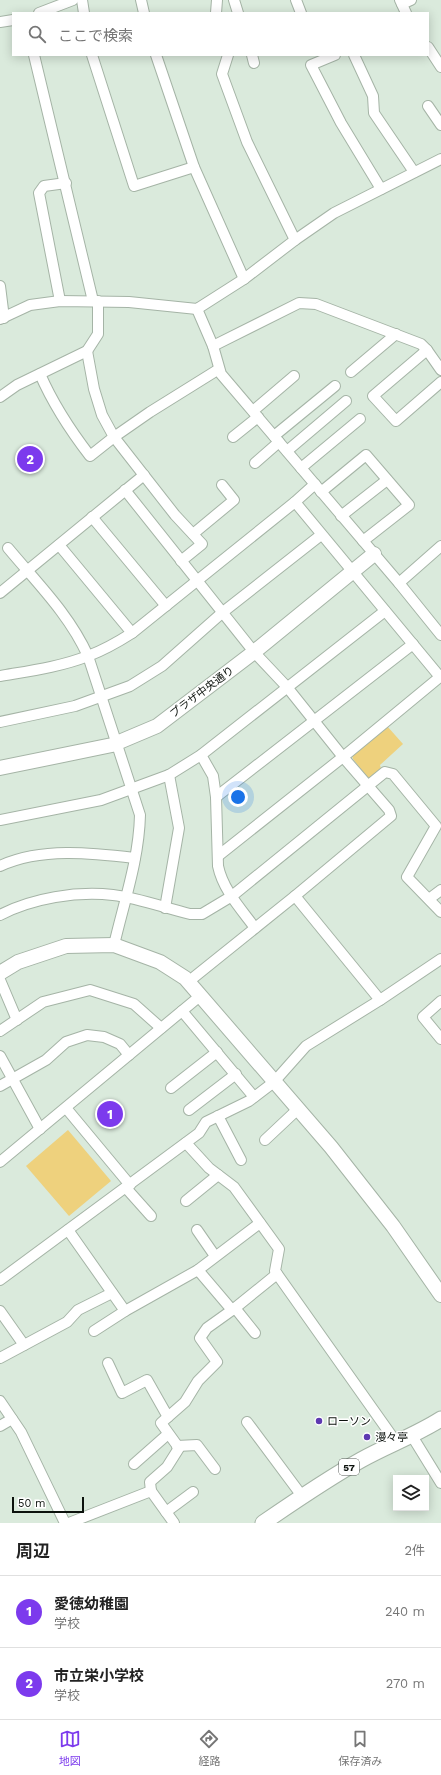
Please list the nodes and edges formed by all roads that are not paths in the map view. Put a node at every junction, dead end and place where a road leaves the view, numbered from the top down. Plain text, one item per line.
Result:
1 (73, 0) edge
2 (82, 0) edge
3 (141, 0) edge
4 (217, 0) edge
5 (234, 0) edge
6 (296, 0) edge
7 (42, 12) edge
8 (84, 12) edge
9 (144, 12) edge
10 (216, 12) edge
11 (238, 12) edge
12 (301, 12) edge
13 (12, 20) edge
14 (0, 22) edge
15 (429, 49) edge
16 (34, 56) edge
17 (92, 56) edge
18 (156, 56) edge
19 (228, 56) edge
20 (329, 56) edge
21 (354, 56) edge
22 (319, 58) edge
23 (441, 67) edge
24 (428, 106) dead end
25 (441, 125) edge
26 (441, 159) edge
27 (194, 167) junction
28 (414, 172) junction
29 (66, 183) junction
30 (381, 189) junction
31 (296, 240) junction
32 (244, 279) junction
33 (0, 286) edge
34 (60, 301) junction
35 (96, 301) junction
36 (197, 309) junction
37 (2, 319) edge
38 (396, 334) junction
39 (213, 346) junction
40 (427, 350) junction
41 (87, 351) junction
42 (219, 369) junction
43 (441, 370) edge
44 (351, 372) dead end
45 (40, 374) junction
46 (294, 376) dead end
47 (441, 382) edge
48 (335, 386) dead end
49 (0, 397) edge
50 (346, 401) dead end
51 (255, 414) junction
52 (360, 419) dead end
53 (114, 437) junction
54 (233, 437) dead end
55 (277, 439) junction
56 (287, 451) junction
57 (255, 463) dead end
58 (301, 468) junction
59 (144, 476) junction
60 (387, 480) junction
61 (222, 485) dead end
62 (318, 488) junction
63 (125, 490) junction
64 (295, 502) junction
65 (341, 516) junction
66 (92, 517) junction
67 (193, 534) junction
68 (321, 535) junction
69 (363, 541) junction
70 (59, 545) junction
71 (441, 546) edge
72 (8, 548) dead end
73 (374, 554) junction
74 (181, 560) junction
75 (27, 571) junction
76 (353, 572) junction
77 (198, 581) junction
78 (398, 583) junction
79 (0, 593) edge
80 (166, 606) junction
81 (385, 611) junction
82 (223, 613) junction
83 (132, 633) junction
84 (441, 635) edge
85 (413, 644) junction
86 (254, 652) junction
87 (88, 656) junction
88 (0, 676) edge
89 (440, 677) edge
90 (287, 688) junction
91 (101, 697) junction
92 (314, 721) junction
93 (0, 722) edge
94 (116, 743) junction
95 (201, 755) junction
96 (343, 757) junction
97 (0, 768) edge
98 (168, 775) junction
99 (368, 786) junction
100 (133, 789) junction
101 (216, 797) junction
102 (0, 820) edge
103 (439, 825) edge
104 (218, 856) junction
105 (135, 858) junction
106 (0, 866) edge
107 (441, 890) edge
108 (232, 896) junction
109 (295, 896) junction
110 (125, 898) junction
111 (430, 900) junction
112 (164, 908) junction
113 (441, 912) edge
114 (0, 915) edge
115 (255, 928) junction
116 (114, 945) junction
117 (440, 961) edge
118 (0, 973) edge
119 (0, 980) edge
120 (188, 982) junction
121 (200, 996) junction
122 (380, 1000) junction
123 (441, 1000) edge
124 (182, 1011) junction
125 (17, 1020) junction
126 (161, 1028) junction
127 (0, 1031) edge
128 (441, 1039) edge
129 (217, 1052) junction
130 (129, 1055) junction
131 (0, 1056) edge
132 (236, 1074) junction
133 (13, 1080) junction
134 (274, 1082) junction
135 (0, 1086) edge
136 (171, 1088) dead end
137 (254, 1097) junction
138 (66, 1108) junction
139 (298, 1109) junction
140 (188, 1110) dead end
141 (218, 1116) junction
142 (40, 1129) junction
143 (265, 1140) dead end
144 (186, 1143) junction
145 (241, 1160) dead end
146 (0, 1162) edge
147 (218, 1175) junction
148 (128, 1186) junction
149 (186, 1201) dead end
150 (151, 1216) dead end
151 (260, 1223) junction
152 (68, 1230) junction
153 (197, 1230) dead end
154 (215, 1256) junction
155 (198, 1270) junction
156 (2, 1274) edge
157 (277, 1274) junction
158 (112, 1293) junction
159 (441, 1295) edge
160 (234, 1309) junction
161 (0, 1311) edge
162 (125, 1311) junction
163 (94, 1331) dead end
164 (255, 1333) dead end
165 (24, 1345) junction
166 (0, 1358) edge
167 (108, 1363) dead end
168 (0, 1401) edge
169 (168, 1417) junction
170 (12, 1419) junction
171 (441, 1419) edge
172 (247, 1422) dead end
173 (0, 1426) edge
174 (168, 1434) junction
175 (412, 1436) junction
176 (396, 1442) junction
177 (177, 1446) junction
178 (134, 1464) dead end
179 (215, 1469) dead end
180 (441, 1483) edge
181 (152, 1491) junction
182 (193, 1492) dead end
183 (302, 1496) junction
184 (166, 1512) junction
185 (65, 1523) edge
186 (69, 1523) edge
187 (174, 1523) edge
188 (263, 1523) edge

1 - 7 street
2 - 8 street
3 - 9 street
4 - 10 street
5 - 11 street
6 - 12 street
13 - 14 street
15 - 23 street
16 - 29 street
17 - 27 street
18 - 27 street
19 - 31 street
20 - 22 street
21 - 28 street
22 - 30 street
24 - 25 street
26 - 28 street
27 - 32 street
28 - 30 street
29 - 34 street
29 - 35 street
30 - 31 street
31 - 32 street
32 - 36 street
33 - 37 street
34 - 35 street
34 - 37 street
35 - 36 street
35 - 41 street
36 - 39 street
38 - 39 street
38 - 40 street
38 - 44 street
39 - 42 street
40 - 43 street
40 - 47 street
41 - 45 street
41 - 53 street
42 - 51 street
42 - 53 street
45 - 49 street
45 - 53 street
46 - 51 street
48 - 55 street
50 - 56 street
51 - 54 street
51 - 55 street
52 - 58 street
53 - 59 street
55 - 56 street
55 - 57 street
56 - 58 street
58 - 62 street
59 - 63 street
59 - 67 street
60 - 62 street
60 - 65 street
60 - 69 street
61 - 67 street
62 - 64 street
62 - 65 street
63 - 66 street
63 - 74 street
64 - 68 street
64 - 77 street
65 - 69 street
66 - 70 street
66 - 80 street
67 - 74 street
68 - 76 street
68 - 82 street
69 - 73 street
70 - 75 street
70 - 83 street
71 - 78 street
72 - 75 street
73 - 76 street, プラザ中央通り
73 - 78 street
74 - 77 street
75 - 79 street
75 - 87 street
76 - 81 street
76 - 86 street, プラザ中央通り
77 - 80 street
77 - 82 street
78 - 84 street
80 - 83 street
81 - 85 street
81 - 90 street
82 - 86 street
82 - 91 street
83 - 87 street
85 - 89 street
85 - 92 street
86 - 90 street
86 - 94 street, プラザ中央通り
87 - 88 street
87 - 91 street
89 - 96 street
90 - 92 street
90 - 95 street
91 - 93 street
91 - 94 street
92 - 96 street
92 - 101 street
94 - 97 street, プラザ中央通り
94 - 100 street
95 - 98 street
95 - 101 street
96 - 99 street
96 - 104 street
98 - 100 street
98 - 112 street
99 - 103 street
99 - 108 street
99 - 109 street
100 - 102 street
100 - 105 street
101 - 104 street
103 - 111 street
104 - 108 street
105 - 106 street
105 - 110 street
107 - 111 street
108 - 112 street
108 - 115 street
109 - 115 street
109 - 122 street
110 - 112 street
110 - 114 street
110 - 116 street
111 - 113 street
115 - 120 street
116 - 118 street
116 - 120 street
117 - 122 street
119 - 125 street
120 - 121 street
121 - 124 street
121 - 134 street
122 - 134 street
123 - 128 street
124 - 126 street
124 - 129 street
125 - 126 street
125 - 127 street
126 - 130 street
129 - 132 street
129 - 136 street
130 - 133 street
130 - 138 street
131 - 133 street
132 - 137 street
132 - 140 street
133 - 135 street
133 - 142 street
134 - 137 street
134 - 139 street
137 - 141 street
138 - 142 street
138 - 148 street
139 - 143 street
139 - 159 street
141 - 144 street
141 - 145 street
142 - 146 street
144 - 147 street
144 - 148 street
147 - 149 street
147 - 151 street
148 - 150 street
148 - 152 street
151 - 154 street
151 - 157 street
152 - 156 street
152 - 158 street
153 - 154 street
154 - 155 street
155 - 160 street
155 - 162 street
157 - 160 street
157 - 176 street
158 - 162 street
158 - 165 street
160 - 164 street
160 - 169 street
161 - 165 street
162 - 163 street
165 - 166 street
167 - 169 street
168 - 170 street
169 - 174 street
170 - 173 street
170 - 185 street
171 - 175 main road, 57
172 - 183 street
174 - 177 street
174 - 178 street
175 - 176 main road, 57
175 - 180 street
176 - 183 main road, 57
177 - 179 street
177 - 181 street
181 - 184 street
181 - 186 street
182 - 184 street
183 - 188 main road, 57
184 - 187 street

